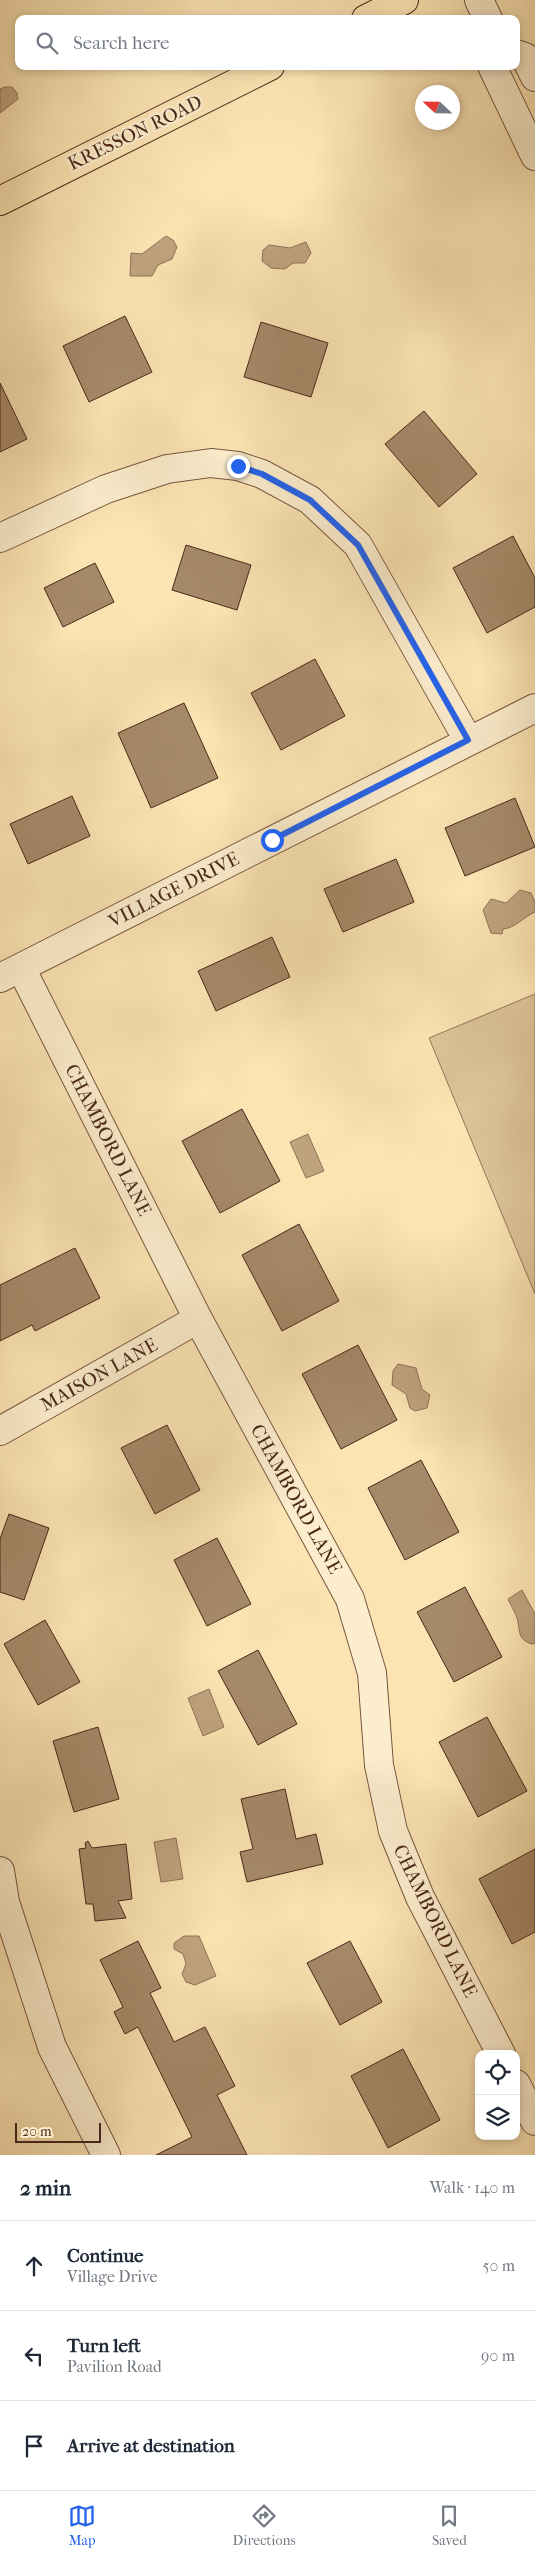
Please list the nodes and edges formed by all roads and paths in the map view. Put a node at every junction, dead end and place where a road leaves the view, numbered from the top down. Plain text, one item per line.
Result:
1 (404, 0) edge
2 (479, 0) edge
3 (374, 15) edge
4 (486, 15) edge
5 (520, 55) edge
6 (262, 70) edge
7 (494, 70) edge
8 (535, 77) edge
9 (535, 156) edge
10 (0, 201) edge
11 (0, 538) edge
12 (535, 708) edge
13 (468, 740) junction
14 (10, 973) edge
15 (198, 1319) junction
16 (0, 1431) edge
17 (0, 1871) edge
18 (499, 2050) edge
19 (520, 2092) edge
20 (535, 2121) edge
21 (106, 2155) edge

1 - 3 main road
2 - 4 street
5 - 8 street
6 - 10 main road, KRESSON ROAD
7 - 9 street
11 - 13 street
12 - 13 street, VILLAGE DRIVE
13 - 14 street, VILLAGE DRIVE
14 - 15 street, CHAMBORD LANE
15 - 16 street, MAISON LANE
15 - 18 street, CHAMBORD LANE
17 - 21 street
19 - 20 street

